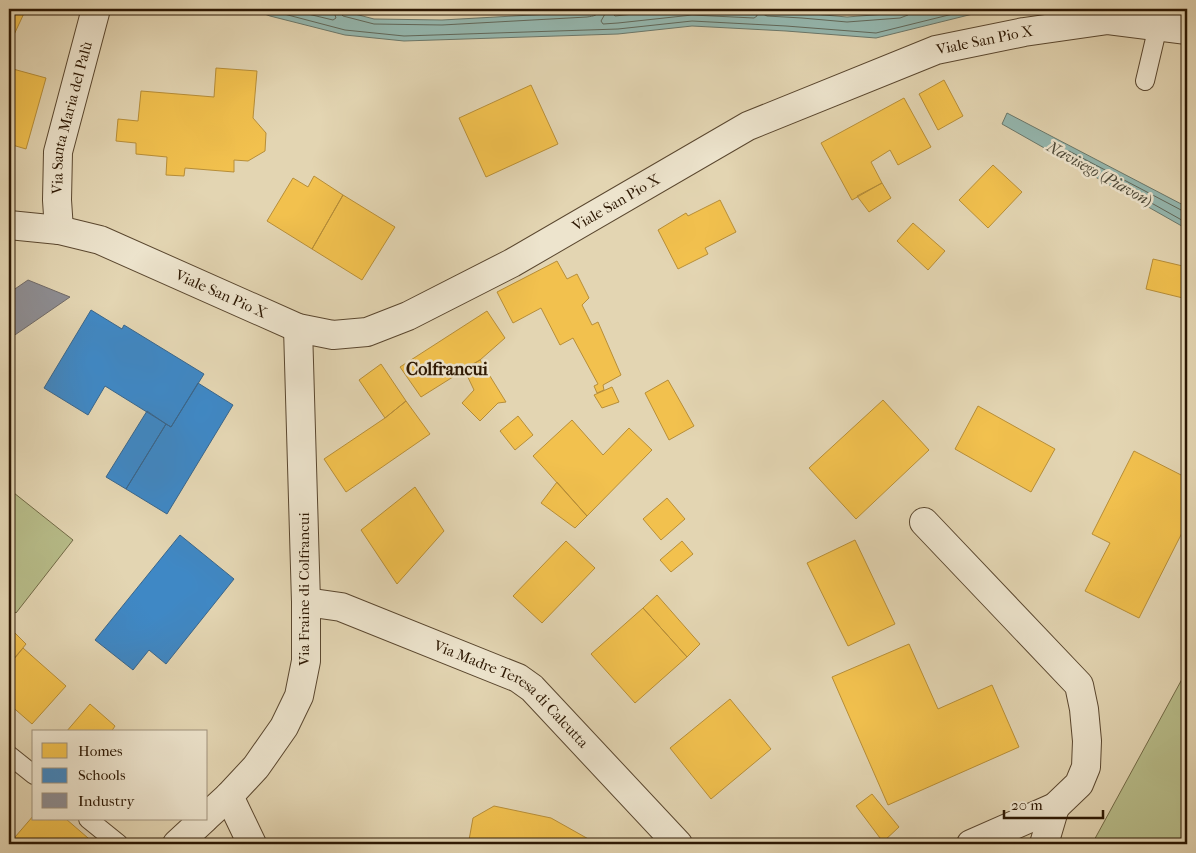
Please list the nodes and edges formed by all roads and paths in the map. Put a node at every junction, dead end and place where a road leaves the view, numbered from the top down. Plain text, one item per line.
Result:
1 (96, 9) edge
2 (1158, 26) junction
3 (1187, 30) edge
4 (1146, 81) dead end
5 (9, 225) edge
6 (59, 230) junction
7 (298, 328) junction
8 (924, 522) dead end
9 (306, 602) junction
10 (9, 755) edge
11 (32, 773) edge
12 (228, 796) junction
13 (1056, 807) junction
14 (208, 815) edge
15 (89, 820) edge
16 (203, 820) edge
17 (119, 844) edge
18 (177, 844) edge
19 (252, 844) edge
20 (678, 844) edge
21 (971, 844) edge
22 (1044, 844) edge

1 - 6 street, Via Santa Maria del Palù
2 - 3 street, Viale San Pio X
2 - 4 lane
2 - 7 street, Viale San Pio X
5 - 6 street, Viale San Pio X
6 - 7 street, Viale San Pio X
7 - 9 street, Via Fraine di Colfrancui
8 - 13 street
9 - 12 street, Via Fraine di Colfrancui
9 - 20 street, Via Madre Teresa di Calcutta
10 - 11 lane
12 - 14 street, Via Fraine di Colfrancui
12 - 19 street
13 - 21 street
13 - 22 street
15 - 17 lane
16 - 18 street, Via Fraine di Colfrancui

